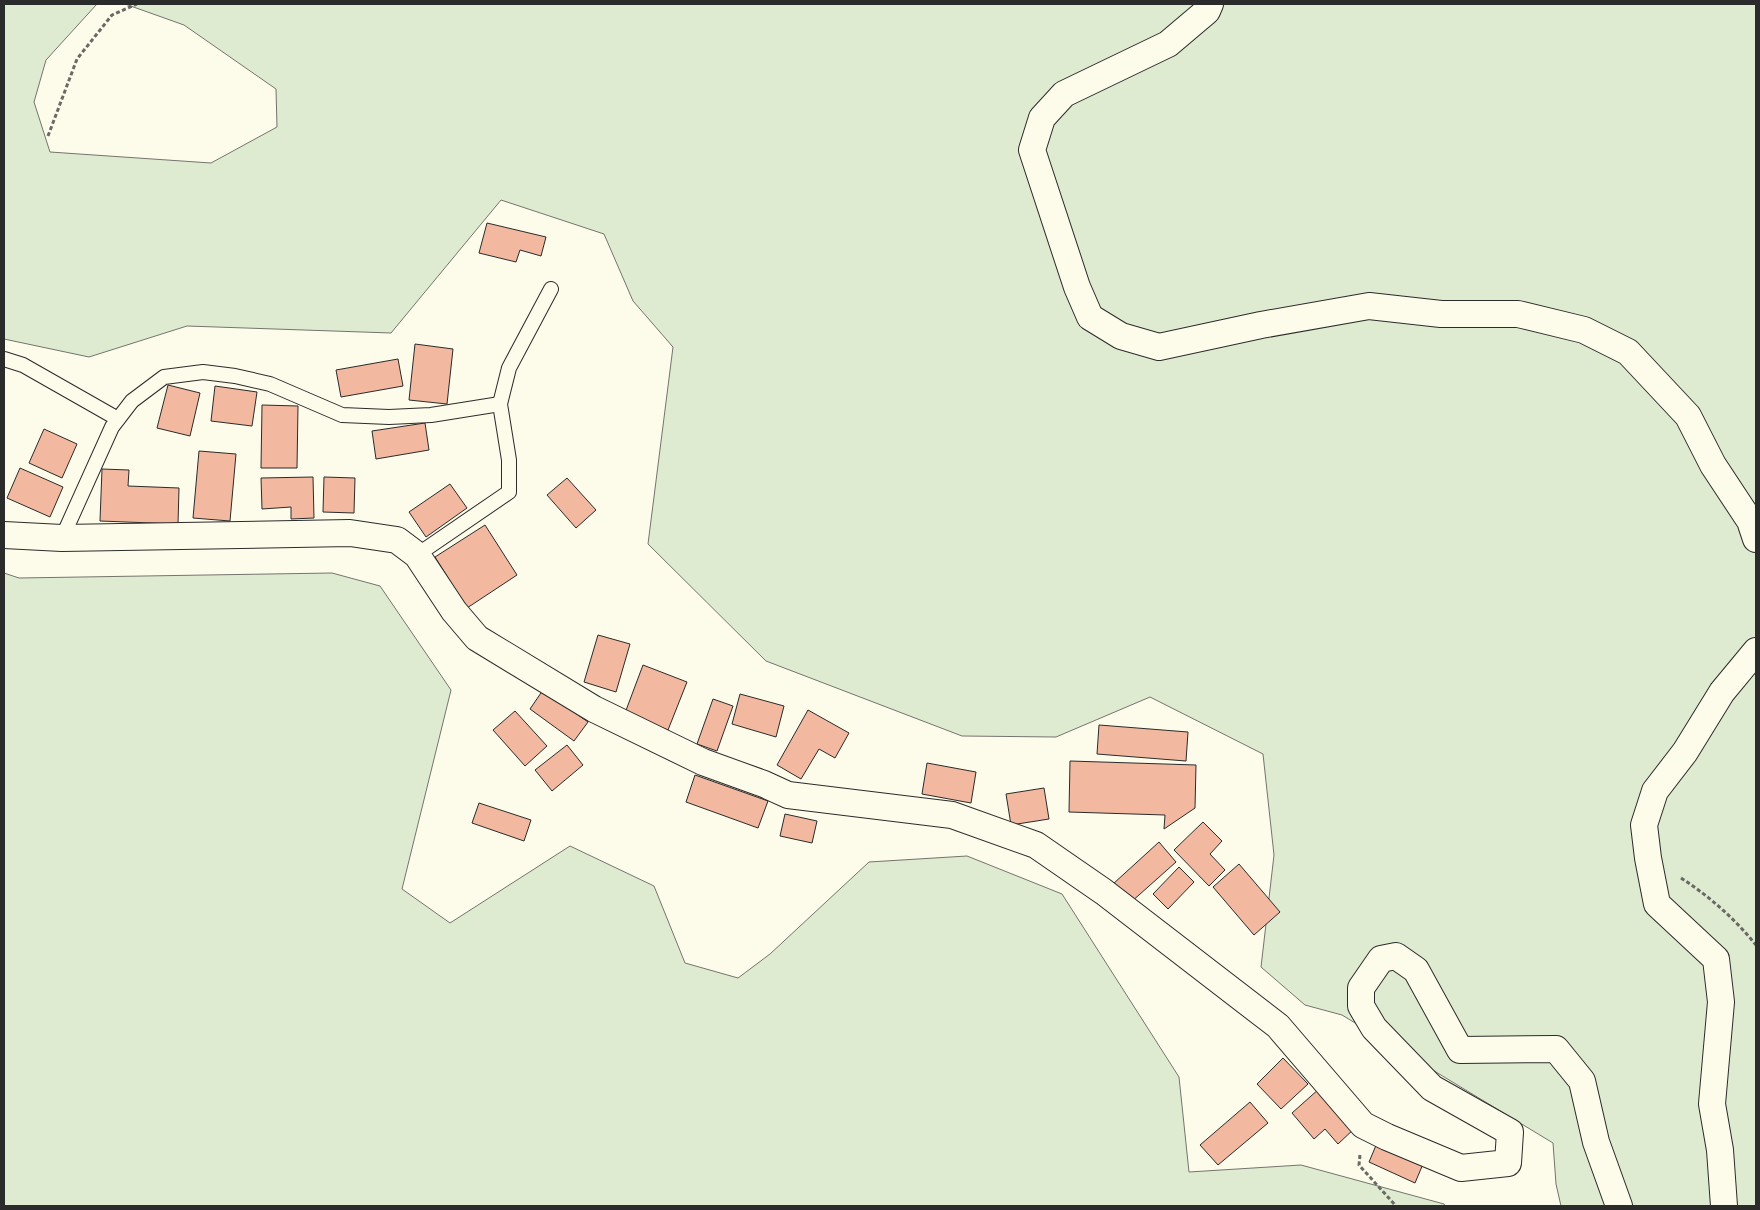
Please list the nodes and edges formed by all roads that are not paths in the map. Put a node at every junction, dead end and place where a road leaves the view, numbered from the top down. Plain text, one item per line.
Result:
1 (1210, 4) edge
2 (551, 290) dead end
3 (4, 359) edge
4 (500, 404) junction
5 (118, 419) junction
6 (4, 535) edge
7 (62, 538) junction
8 (1756, 539) edge
9 (417, 555) junction
10 (1756, 651) edge
11 (1619, 1206) edge
12 (1724, 1206) edge

1 - 8 street
2 - 4 lane
3 - 5 lane
4 - 5 lane
4 - 9 lane
5 - 7 lane
6 - 7 street
7 - 9 street
9 - 11 street
10 - 12 street

